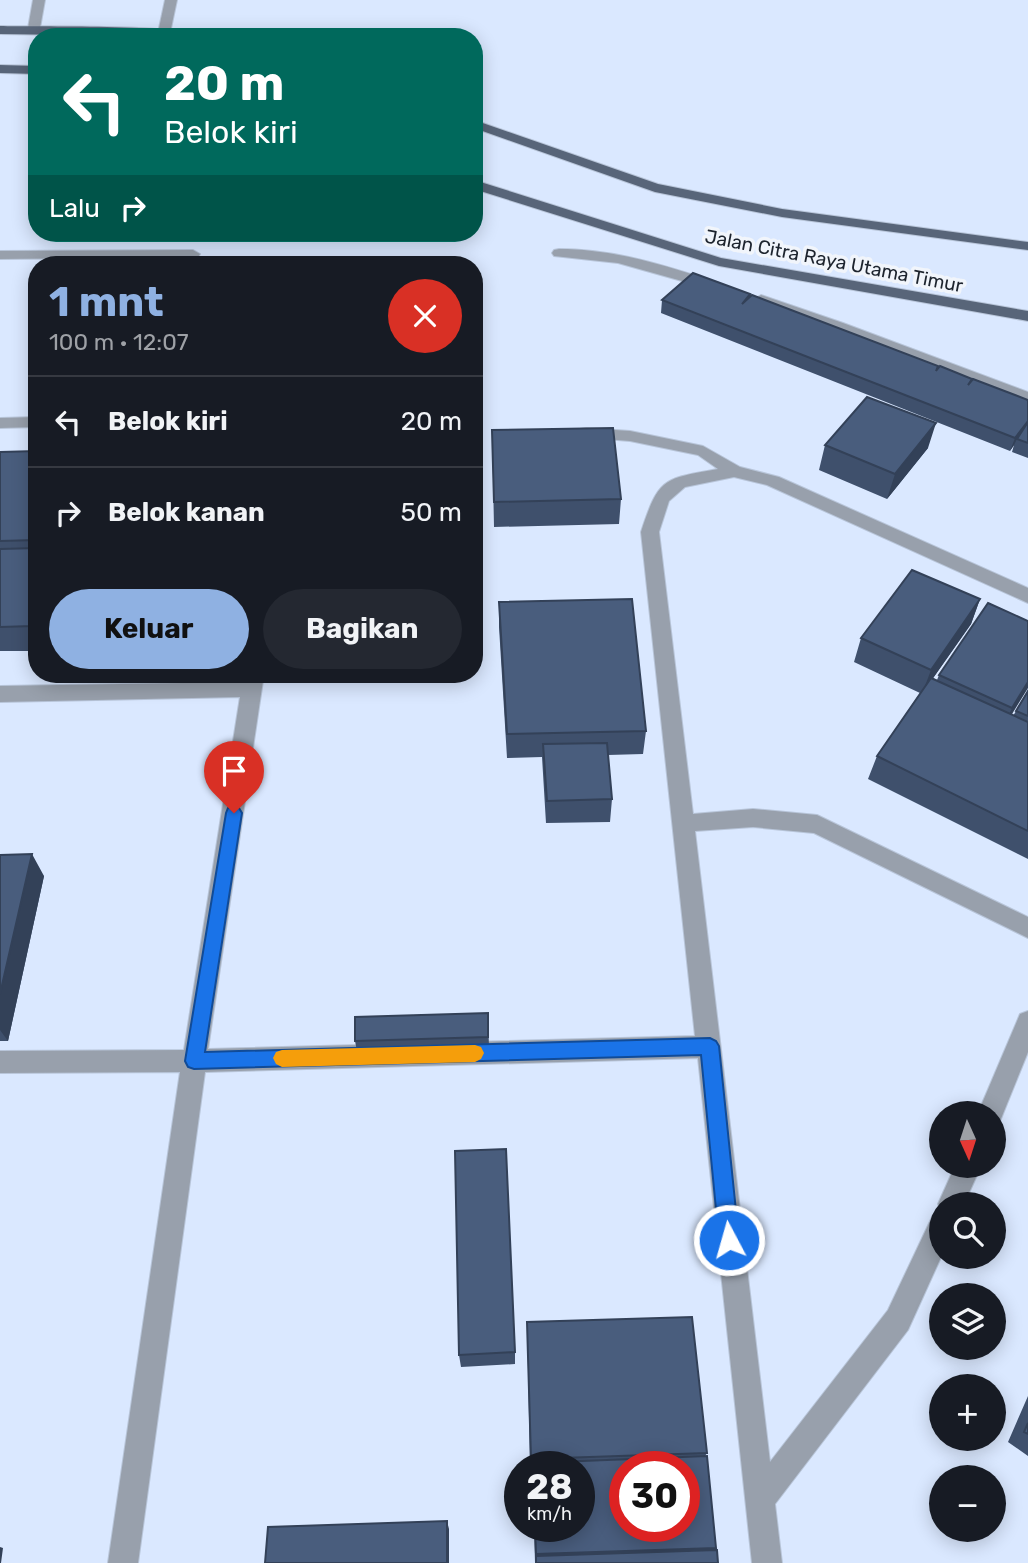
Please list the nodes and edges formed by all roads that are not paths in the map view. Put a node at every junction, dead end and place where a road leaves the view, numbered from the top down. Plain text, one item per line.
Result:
1 (39, 0) edge
2 (171, 0) edge
3 (34, 28) edge
4 (165, 28) edge
5 (28, 29) edge
6 (0, 30) edge
7 (0, 69) edge
8 (28, 70) edge
9 (483, 127) edge
10 (483, 187) edge
11 (1028, 246) edge
12 (559, 253) dead end
13 (193, 254) dead end
14 (0, 255) edge
15 (1028, 316) edge
16 (1028, 398) edge
17 (28, 422) edge
18 (0, 423) edge
19 (564, 431) edge
20 (734, 471) junction
21 (1028, 596) edge
22 (213, 683) edge
23 (252, 683) edge
24 (0, 694) edge
25 (683, 823) junction
26 (1028, 928) edge
27 (1028, 1022) edge
28 (710, 1046) junction
29 (194, 1061) junction
30 (0, 1062) edge
31 (996, 1101) edge
32 (929, 1252) edge
33 (760, 1502) junction
34 (123, 1563) edge
35 (767, 1563) edge

1 - 3 street
2 - 4 street
5 - 6 main road
7 - 8 main road
9 - 11 main road, Jalan Citra Raya Utama Timur
10 - 15 main road, Jalan Citra Raya Utama Timur
12 - 16 street
13 - 14 street
17 - 18 street
19 - 20 street
20 - 21 street
20 - 25 street
22 - 24 street
23 - 29 street
25 - 26 street
25 - 28 street
27 - 31 street
28 - 29 street
28 - 33 street
29 - 30 street
29 - 34 street
32 - 33 street
33 - 35 street

